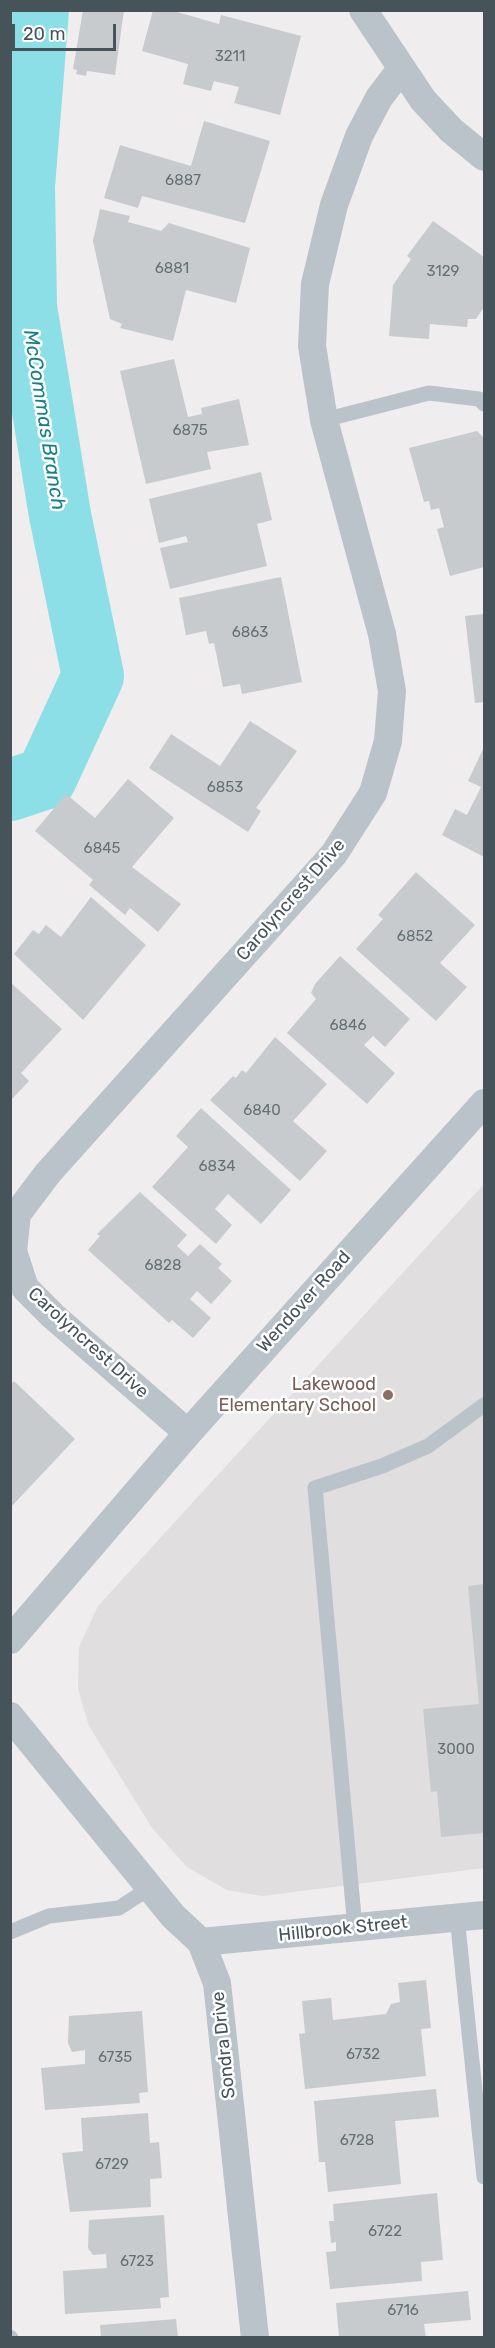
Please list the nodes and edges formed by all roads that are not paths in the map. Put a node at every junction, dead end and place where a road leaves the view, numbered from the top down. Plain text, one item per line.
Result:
1 (363, 10) edge
2 (402, 69) junction
3 (484, 156) edge
4 (484, 404) edge
5 (324, 420) junction
6 (484, 1103) edge
7 (484, 1405) edge
8 (188, 1433) junction
9 (10, 1640) edge
10 (10, 1716) edge
11 (151, 1887) junction
12 (471, 1916) edge
13 (355, 1928) junction
14 (10, 1932) edge
15 (201, 1942) junction
16 (484, 2177) edge
17 (255, 2337) edge

1 - 2 street
2 - 3 street
2 - 5 street, Carolyncrest Drive
4 - 5 lane
5 - 8 street, Carolyncrest Drive
6 - 8 street, Wendover Road
7 - 13 lane
8 - 9 street, Wendover Road
10 - 11 street, Sondra Drive
11 - 14 lane
11 - 15 street, Sondra Drive
12 - 13 street, Hillbrook Street
12 - 16 lane
13 - 15 street, Hillbrook Street
15 - 17 street, Sondra Drive

